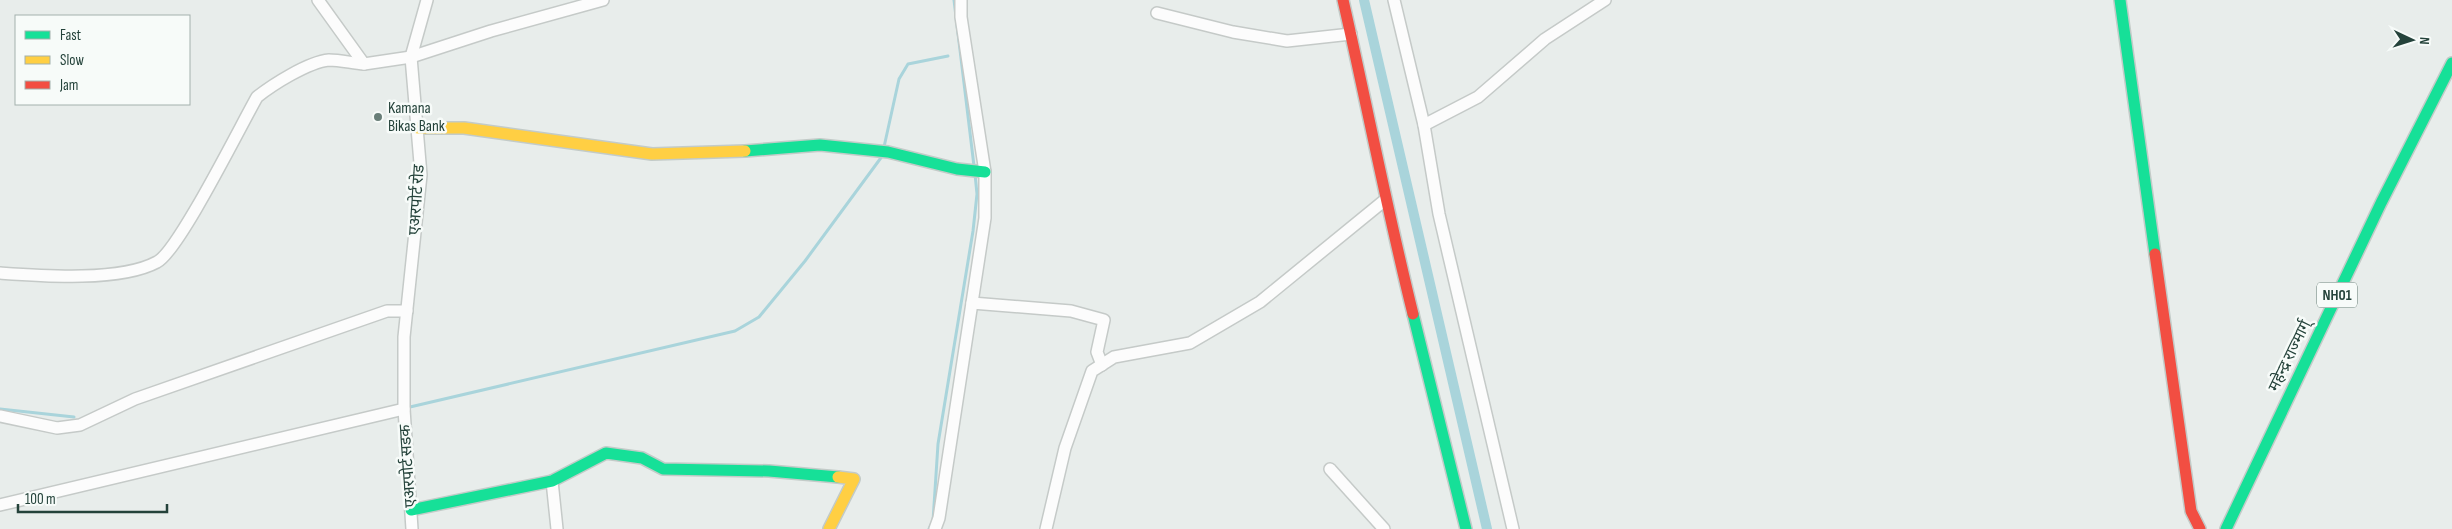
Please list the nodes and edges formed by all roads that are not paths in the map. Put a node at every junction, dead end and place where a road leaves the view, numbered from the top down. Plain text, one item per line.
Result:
1 (318, 0) edge
2 (427, 0) edge
3 (603, 0) edge
4 (962, 0) edge
5 (1343, 0) edge
6 (1394, 0) edge
7 (1605, 0) edge
8 (2120, 0) edge
9 (1157, 13) dead end
10 (1351, 34) junction
11 (411, 57) junction
12 (2452, 63) edge
13 (364, 64) junction
14 (1424, 125) junction
15 (418, 128) junction
16 (985, 172) junction
17 (1385, 200) junction
18 (0, 273) edge
19 (972, 303) junction
20 (407, 312) junction
21 (1102, 365) junction
22 (404, 406) junction
23 (0, 416) edge
24 (1330, 468) dead end
25 (552, 481) junction
26 (0, 505) edge
27 (411, 510) junction
28 (412, 529) edge
29 (557, 529) edge
30 (828, 529) edge
31 (935, 529) edge
32 (1046, 529) edge
33 (1384, 529) edge
34 (1466, 529) edge
35 (1513, 529) edge
36 (2200, 529) edge
37 (2226, 529) edge

1 - 13 street
2 - 11 street, एअरपोर्ट रोड
3 - 11 street
4 - 16 street
5 - 10 main road
6 - 14 street
7 - 14 street
8 - 36 main road
9 - 10 street
10 - 17 main road
11 - 13 street
11 - 15 street, एअरपोर्ट रोड
12 - 37 main road, महेन्द्र राज्मार्ग् / NH01
13 - 18 street
14 - 35 street
15 - 16 main road
15 - 20 street, एअरपोर्ट रोड
16 - 19 street
17 - 21 street
17 - 34 main road
19 - 21 street
19 - 31 street
20 - 22 street, एअरपोर्ट रोड
20 - 23 street
21 - 32 street
22 - 26 street
22 - 27 street, एअरपोर्ट सडक
24 - 33 street
25 - 27 main road
25 - 29 street
25 - 30 main road
27 - 28 street, एअरपोर्ट सडक

